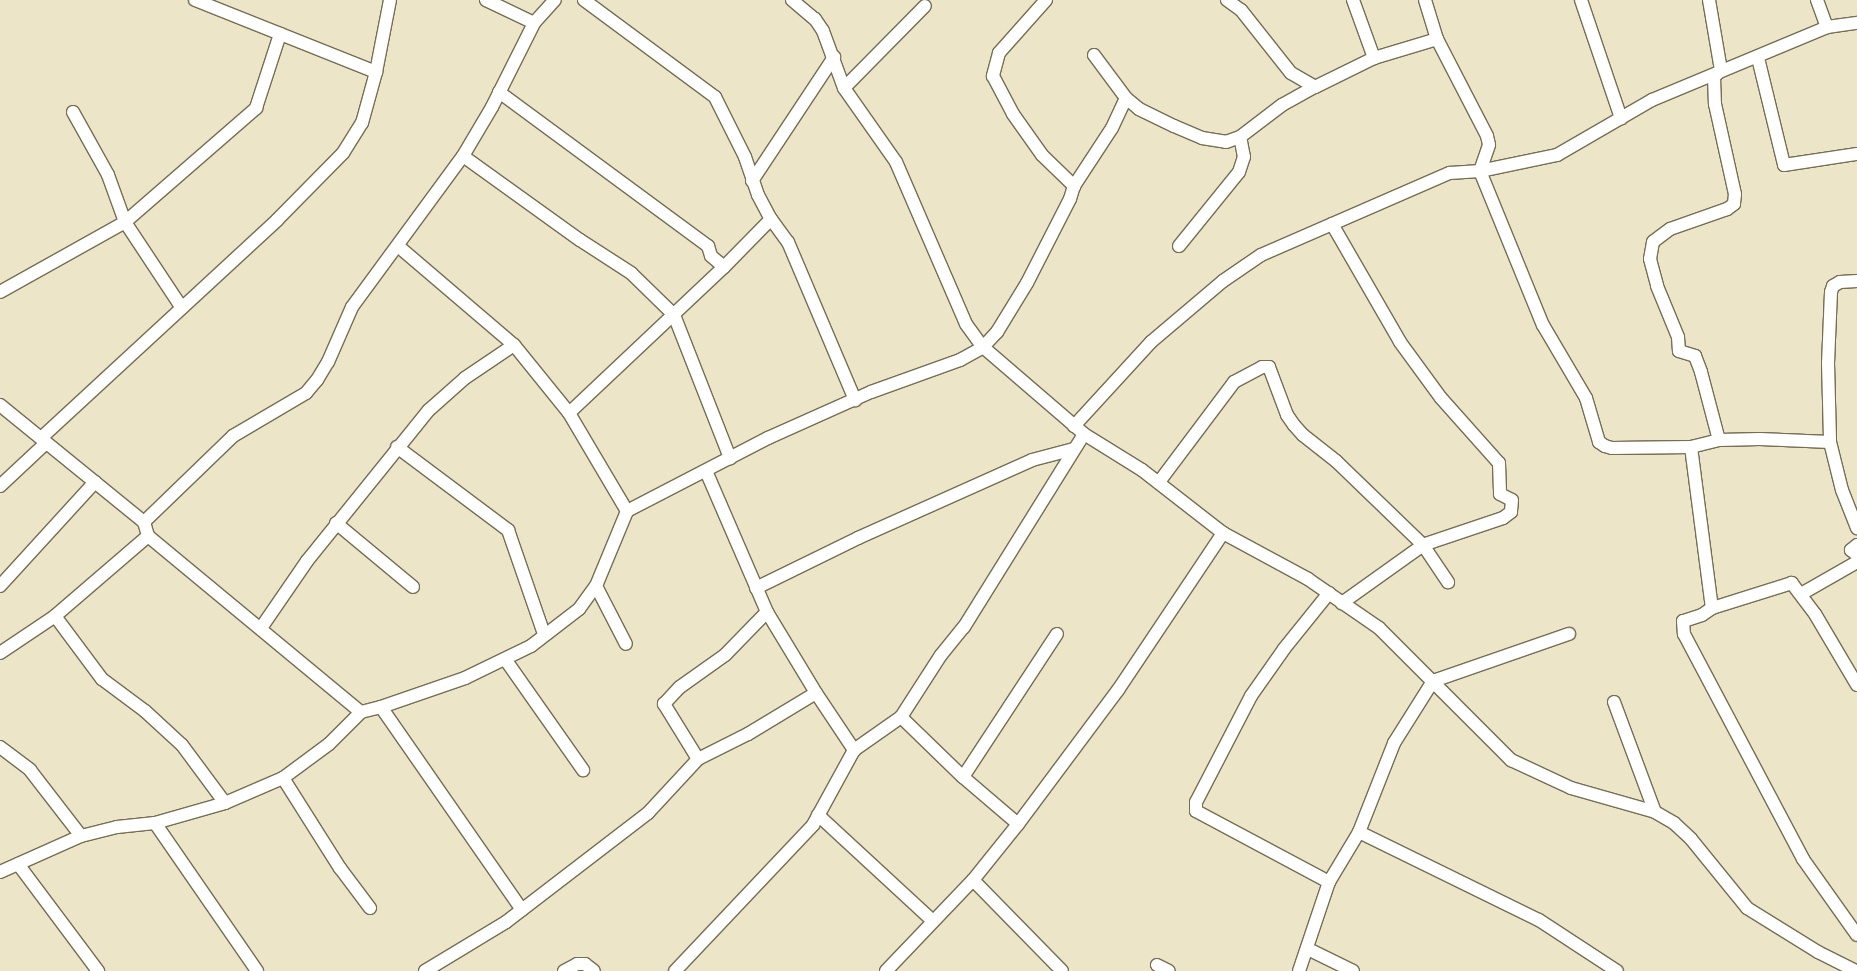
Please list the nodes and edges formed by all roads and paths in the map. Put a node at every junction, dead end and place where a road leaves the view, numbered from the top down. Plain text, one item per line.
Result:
1 (194, 0) edge
2 (390, 0) edge
3 (486, 0) edge
4 (555, 0) edge
5 (584, 0) edge
6 (792, 0) edge
7 (1046, 0) edge
8 (1227, 0) edge
9 (1353, 0) edge
10 (1425, 0) edge
11 (1581, 0) edge
12 (1709, 0) edge
13 (1817, 0) edge
14 (925, 6) dead end
15 (534, 23) junction
16 (1857, 23) edge
17 (1827, 27) junction
18 (280, 34) junction
19 (1437, 39) junction
20 (1094, 55) dead end
21 (834, 58) junction
22 (1374, 58) junction
23 (1758, 58) junction
24 (1721, 70) junction
25 (376, 72) junction
26 (1315, 87) junction
27 (844, 88) junction
28 (499, 92) junction
29 (1126, 98) junction
30 (73, 112) dead end
31 (1621, 118) junction
32 (1240, 137) junction
33 (1857, 154) edge
34 (462, 156) junction
35 (1480, 171) junction
36 (752, 181) junction
37 (1074, 186) junction
38 (771, 219) junction
39 (125, 222) junction
40 (1332, 224) junction
41 (398, 246) junction
42 (1179, 246) dead end
43 (724, 267) junction
44 (1857, 281) edge
45 (0, 292) edge
46 (182, 308) junction
47 (674, 315) junction
48 (514, 345) junction
49 (983, 347) junction
50 (855, 400) junction
51 (0, 405) edge
52 (569, 413) junction
53 (1079, 430) junction
54 (1719, 440) junction
55 (43, 441) junction
56 (1830, 442) junction
57 (398, 447) junction
58 (1691, 447) junction
59 (1074, 449) junction
60 (730, 458) junction
61 (706, 471) junction
62 (95, 482) junction
63 (1159, 482) junction
64 (0, 486) edge
65 (627, 511) junction
66 (144, 522) junction
67 (336, 523) junction
68 (1857, 528) edge
69 (1223, 533) junction
70 (148, 536) junction
71 (1423, 545) junction
72 (1857, 562) edge
73 (1448, 582) dead end
74 (0, 586) edge
75 (596, 586) junction
76 (413, 587) dead end
77 (756, 588) junction
78 (1328, 593) junction
79 (1801, 594) junction
80 (1342, 603) junction
81 (1712, 608) junction
82 (767, 612) junction
83 (55, 616) junction
84 (261, 628) junction
85 (544, 634) junction
86 (1057, 634) dead end
87 (1569, 634) dead end
88 (626, 644) dead end
89 (0, 653) edge
90 (505, 659) junction
91 (1853, 670) edge
92 (1433, 681) junction
93 (1857, 685) edge
94 (816, 694) junction
95 (1614, 702) dead end
96 (381, 707) junction
97 (361, 712) junction
98 (900, 717) junction
99 (0, 747) edge
100 (854, 750) junction
101 (698, 759) junction
102 (583, 770) dead end
103 (963, 777) junction
104 (283, 778) junction
105 (225, 803) junction
106 (1655, 812) junction
107 (818, 815) junction
108 (156, 823) junction
109 (1018, 824) junction
110 (1359, 832) junction
111 (81, 836) junction
112 (18, 864) junction
113 (0, 872) edge
114 (974, 880) junction
115 (1329, 882) junction
116 (370, 908) dead end
117 (522, 910) junction
118 (933, 921) junction
119 (1857, 935) edge
120 (1308, 949) junction
121 (1157, 965) dead end
122 (428, 970) edge
123 (98, 971) edge
124 (257, 971) edge
125 (564, 971) edge
126 (594, 971) edge
127 (675, 971) edge
128 (886, 971) edge
129 (1062, 971) edge
130 (1169, 971) edge
131 (1299, 971) edge
132 (1353, 971) edge
133 (1617, 971) edge
134 (1856, 971) edge

1 - 18 street
2 - 25 street
3 - 15 street
4 - 15 street
5 - 36 street
6 - 21 street
7 - 37 street
8 - 26 street
9 - 22 street
10 - 19 street
11 - 31 street
12 - 24 street
13 - 17 street
14 - 27 street
15 - 28 street
16 - 17 street
17 - 23 street
18 - 25 street
18 - 39 street
19 - 22 street
19 - 35 street
20 - 29 street
21 - 27 street
21 - 36 street
22 - 26 street
23 - 24 street
23 - 33 street
24 - 31 street
24 - 54 street
25 - 46 street
26 - 32 street
27 - 49 street
28 - 34 street
28 - 43 street
29 - 32 street
29 - 37 street
30 - 39 street
31 - 35 street
32 - 42 street
34 - 41 street
34 - 47 street
35 - 40 street
35 - 58 street
36 - 38 street
37 - 49 street
38 - 43 street
38 - 50 street
39 - 45 street
39 - 46 street
40 - 53 street
40 - 71 street
41 - 48 street
41 - 66 street
43 - 47 street
44 - 56 street
46 - 55 street
47 - 52 street
47 - 60 street
48 - 52 street
48 - 57 street
49 - 50 street
49 - 53 street
50 - 60 street
51 - 55 street
52 - 65 street
53 - 59 street
53 - 63 street
54 - 56 street
54 - 58 street
55 - 62 street
55 - 64 street
56 - 68 street
57 - 67 street
57 - 85 street
58 - 81 street
59 - 77 street
59 - 98 street
60 - 61 street
61 - 65 street
61 - 77 street
62 - 66 street
62 - 74 street
63 - 69 street
63 - 71 street
65 - 75 street
66 - 70 street
67 - 76 street
67 - 84 street
69 - 78 street
69 - 109 street
70 - 83 street
70 - 84 street
71 - 73 street
71 - 80 street
72 - 79 street
75 - 85 street
75 - 88 street
77 - 82 street
78 - 80 street
78 - 115 street
79 - 81 street
79 - 91 street
80 - 92 street
81 - 119 street
82 - 94 street
82 - 101 street
83 - 89 street
83 - 105 street
84 - 97 street
85 - 90 street
86 - 103 street
87 - 92 street
90 - 96 street
90 - 102 street
91 - 93 street
92 - 106 street
92 - 110 street
94 - 100 street
94 - 101 street
95 - 106 street
96 - 97 street
96 - 117 street
97 - 104 street
98 - 100 street
98 - 103 street
99 - 111 street
100 - 107 street
101 - 117 street
103 - 109 street
104 - 105 street
104 - 116 street
105 - 108 street
106 - 134 street
107 - 118 street
107 - 127 street
108 - 111 street
108 - 124 street
109 - 114 street
110 - 115 street
110 - 133 street
111 - 112 street
112 - 113 street
112 - 123 street
114 - 118 street
114 - 129 street
115 - 120 street
117 - 122 street
118 - 128 street
120 - 131 street
120 - 132 street
121 - 130 street
125 - 126 street

